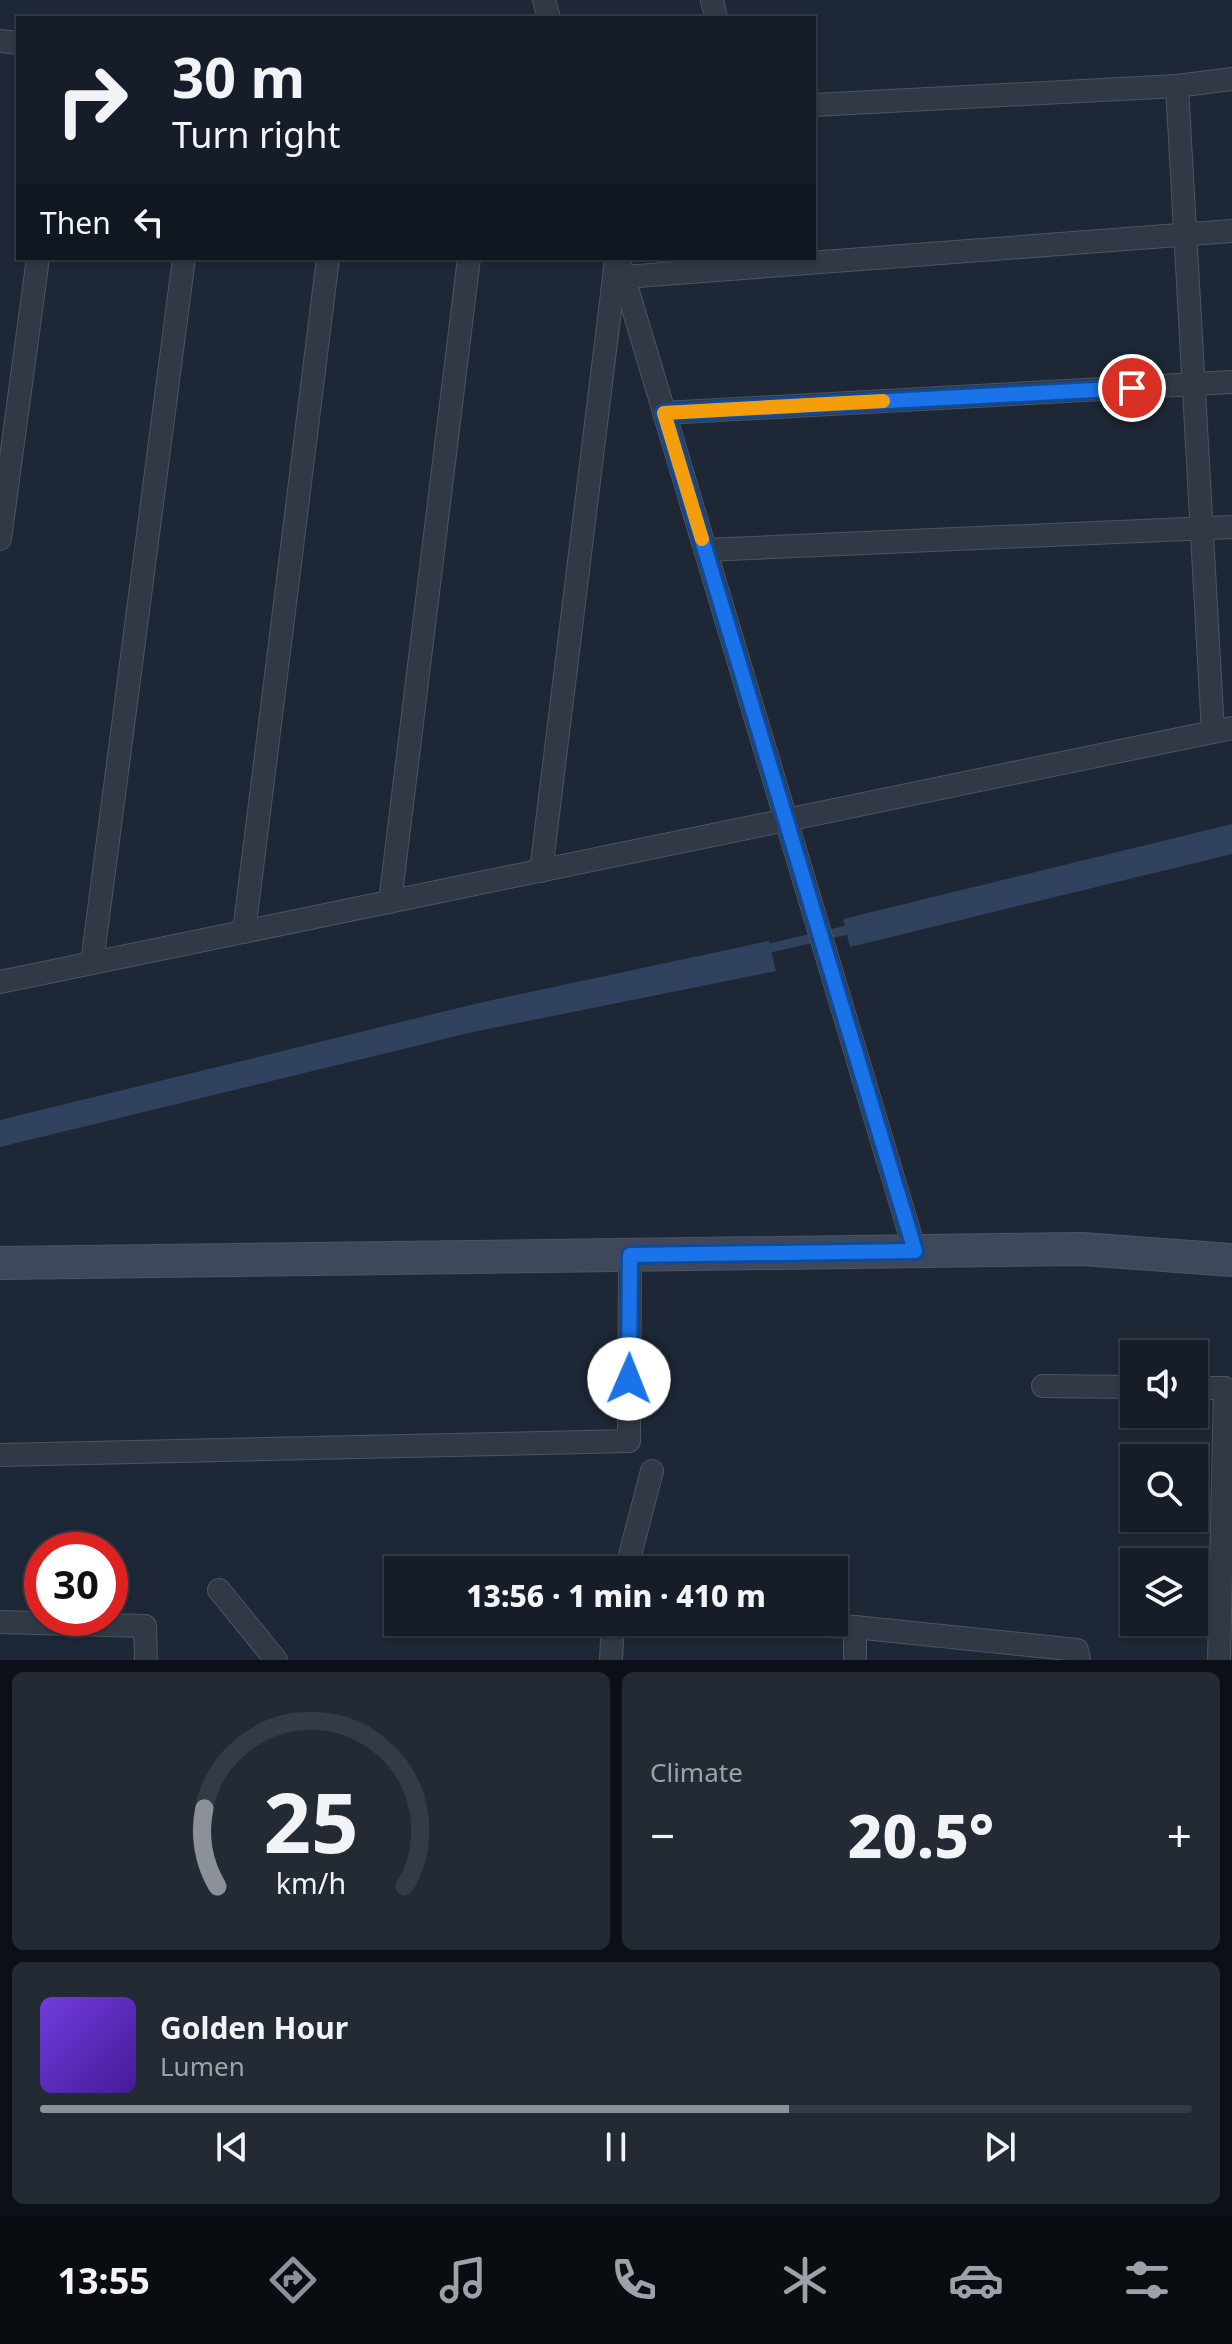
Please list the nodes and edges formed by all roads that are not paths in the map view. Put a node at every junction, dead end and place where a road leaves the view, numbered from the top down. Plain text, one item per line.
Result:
1 (1232, 79) edge
2 (1177, 86) junction
3 (816, 105) edge
4 (1232, 231) edge
5 (1185, 234) junction
6 (816, 254) edge
7 (38, 260) edge
8 (184, 260) edge
9 (328, 260) edge
10 (469, 260) edge
11 (694, 260) edge
12 (619, 264) edge
13 (1232, 382) edge
14 (1194, 384) junction
15 (664, 413) junction
16 (1232, 527) edge
17 (1202, 528) junction
18 (0, 539) edge
19 (706, 550) junction
20 (1222, 730) edge
21 (786, 821) junction
22 (541, 871) junction
23 (390, 902) junction
24 (244, 932) junction
25 (92, 963) junction
26 (0, 982) edge
27 (915, 1251) junction
28 (630, 1255) junction
29 (1232, 1260) edge
30 (0, 1263) edge
31 (1043, 1386) dead end
32 (1120, 1387) edge
33 (1208, 1388) edge
34 (1228, 1437) edge
35 (0, 1455) edge
36 (652, 1471) dead end
37 (630, 1556) edge
38 (219, 1590) dead end
39 (1226, 1615) edge
40 (0, 1622) edge
41 (848, 1627) edge
42 (855, 1627) junction
43 (612, 1636) edge
44 (146, 1660) edge
45 (276, 1660) edge
46 (611, 1660) edge
47 (855, 1660) edge
48 (1079, 1660) edge
49 (1219, 1660) edge

1 - 2 street
2 - 3 street
2 - 5 street
4 - 5 street
5 - 6 street
5 - 14 street
7 - 18 street
8 - 25 street
9 - 24 street
10 - 23 street
11 - 12 street
12 - 15 street
12 - 22 street
13 - 14 street
14 - 15 street
14 - 17 street
15 - 19 street
16 - 17 street
17 - 19 street
17 - 20 street
19 - 21 street
20 - 21 street
21 - 22 street
21 - 27 street
22 - 23 street
23 - 24 street
24 - 25 street
25 - 26 street
27 - 28 street
27 - 29 street
28 - 30 street
28 - 35 street
31 - 32 street
33 - 34 street
34 - 39 street
36 - 37 street
38 - 45 street
39 - 49 street
40 - 44 street
41 - 42 street
42 - 47 street
42 - 48 street
43 - 46 street

